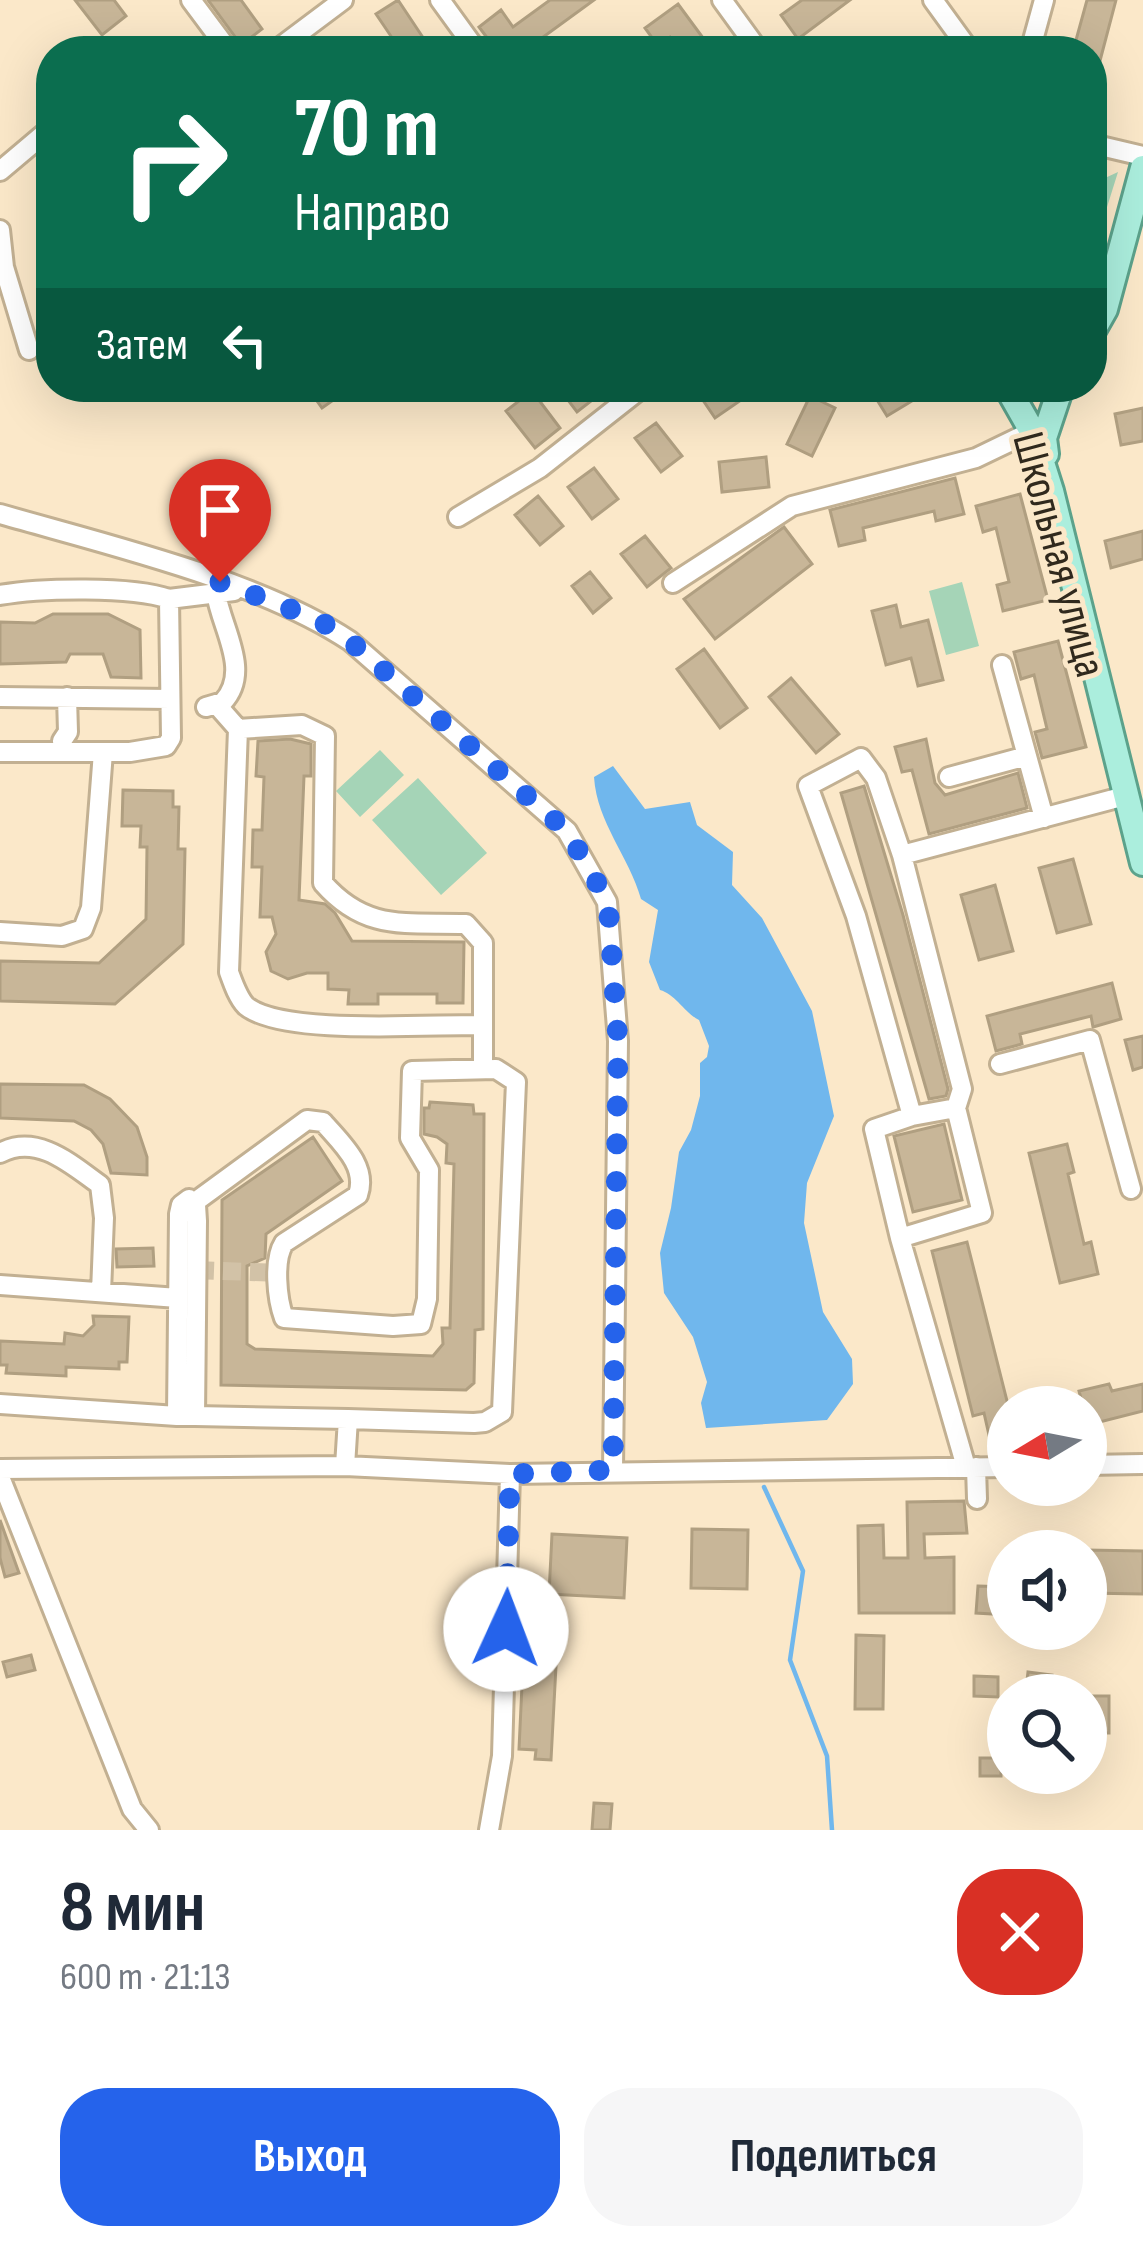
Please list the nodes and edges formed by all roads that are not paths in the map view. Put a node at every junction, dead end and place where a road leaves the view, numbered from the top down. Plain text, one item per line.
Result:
1 (191, 0) edge
2 (343, 0) edge
3 (440, 0) edge
4 (722, 0) edge
5 (933, 0) edge
6 (1044, 0) edge
7 (218, 36) edge
8 (294, 36) edge
9 (467, 36) edge
10 (748, 36) edge
11 (959, 36) edge
12 (1034, 36) edge
13 (36, 139) edge
14 (1107, 148) edge
15 (1143, 156) edge
16 (0, 167) edge
17 (1143, 168) edge
18 (0, 230) edge
19 (1132, 251) edge
20 (1107, 284) edge
21 (29, 350) dead end
22 (625, 402) edge
23 (1016, 402) edge
24 (1055, 402) edge
25 (1032, 431) junction
26 (1051, 491) junction
27 (0, 514) edge
28 (458, 517) dead end
29 (673, 584) dead end
30 (245, 590) junction
31 (216, 593) junction
32 (0, 595) edge
33 (170, 599) junction
34 (1002, 664) dead end
35 (0, 697) edge
36 (67, 697) junction
37 (170, 699) junction
38 (238, 729) junction
39 (62, 741) dead end
40 (0, 752) edge
41 (104, 752) junction
42 (1027, 755) junction
43 (949, 777) dead end
44 (1125, 796) junction
45 (1044, 818) junction
46 (902, 855) junction
47 (1143, 863) edge
48 (0, 932) edge
49 (483, 1025) junction
50 (1000, 1064) dead end
51 (483, 1069) junction
52 (956, 1108) junction
53 (912, 1116) junction
54 (0, 1153) edge
55 (1131, 1190) dead end
56 (195, 1202) junction
57 (900, 1238) junction
58 (0, 1286) edge
59 (101, 1292) junction
60 (178, 1298) junction
61 (0, 1404) edge
62 (186, 1416) junction
63 (348, 1419) junction
64 (1143, 1464) edge
65 (1107, 1465) edge
66 (345, 1466) junction
67 (971, 1467) junction
68 (987, 1467) edge
69 (613, 1470) junction
70 (0, 1473) edge
71 (510, 1474) junction
72 (977, 1499) dead end
73 (149, 1830) edge
74 (490, 1830) edge

1 - 7 street
2 - 8 street
3 - 9 street
4 - 10 street
5 - 11 street
6 - 12 street
13 - 16 street
14 - 15 street
17 - 19 main road
18 - 21 street
19 - 20 main road
22 - 28 street
23 - 25 main road, Школьная улица
24 - 26 main road
25 - 26 main road, Школьная улица
25 - 29 street
26 - 44 main road, Школьная улица
27 - 30 street
30 - 31 street
30 - 69 street
31 - 33 street
31 - 38 street
32 - 33 street
33 - 37 street
34 - 42 street
35 - 36 street
36 - 37 street
36 - 39 street
37 - 41 street
38 - 49 street
38 - 49 street
40 - 41 street
41 - 48 street
42 - 43 street
42 - 45 street
44 - 45 street
44 - 47 main road, Школьная улица
45 - 46 street
46 - 52 street
46 - 53 street
49 - 51 street
50 - 55 street
51 - 56 street
51 - 63 street
52 - 53 street
52 - 57 street
53 - 57 street
54 - 59 street
56 - 60 street
56 - 62 street
57 - 67 street
58 - 59 street
59 - 60 street
60 - 62 street
61 - 62 street
62 - 63 street
63 - 66 street
64 - 65 street
66 - 70 street
66 - 71 street
67 - 68 street
67 - 69 street
67 - 72 street
69 - 71 street
70 - 73 street
71 - 74 street

